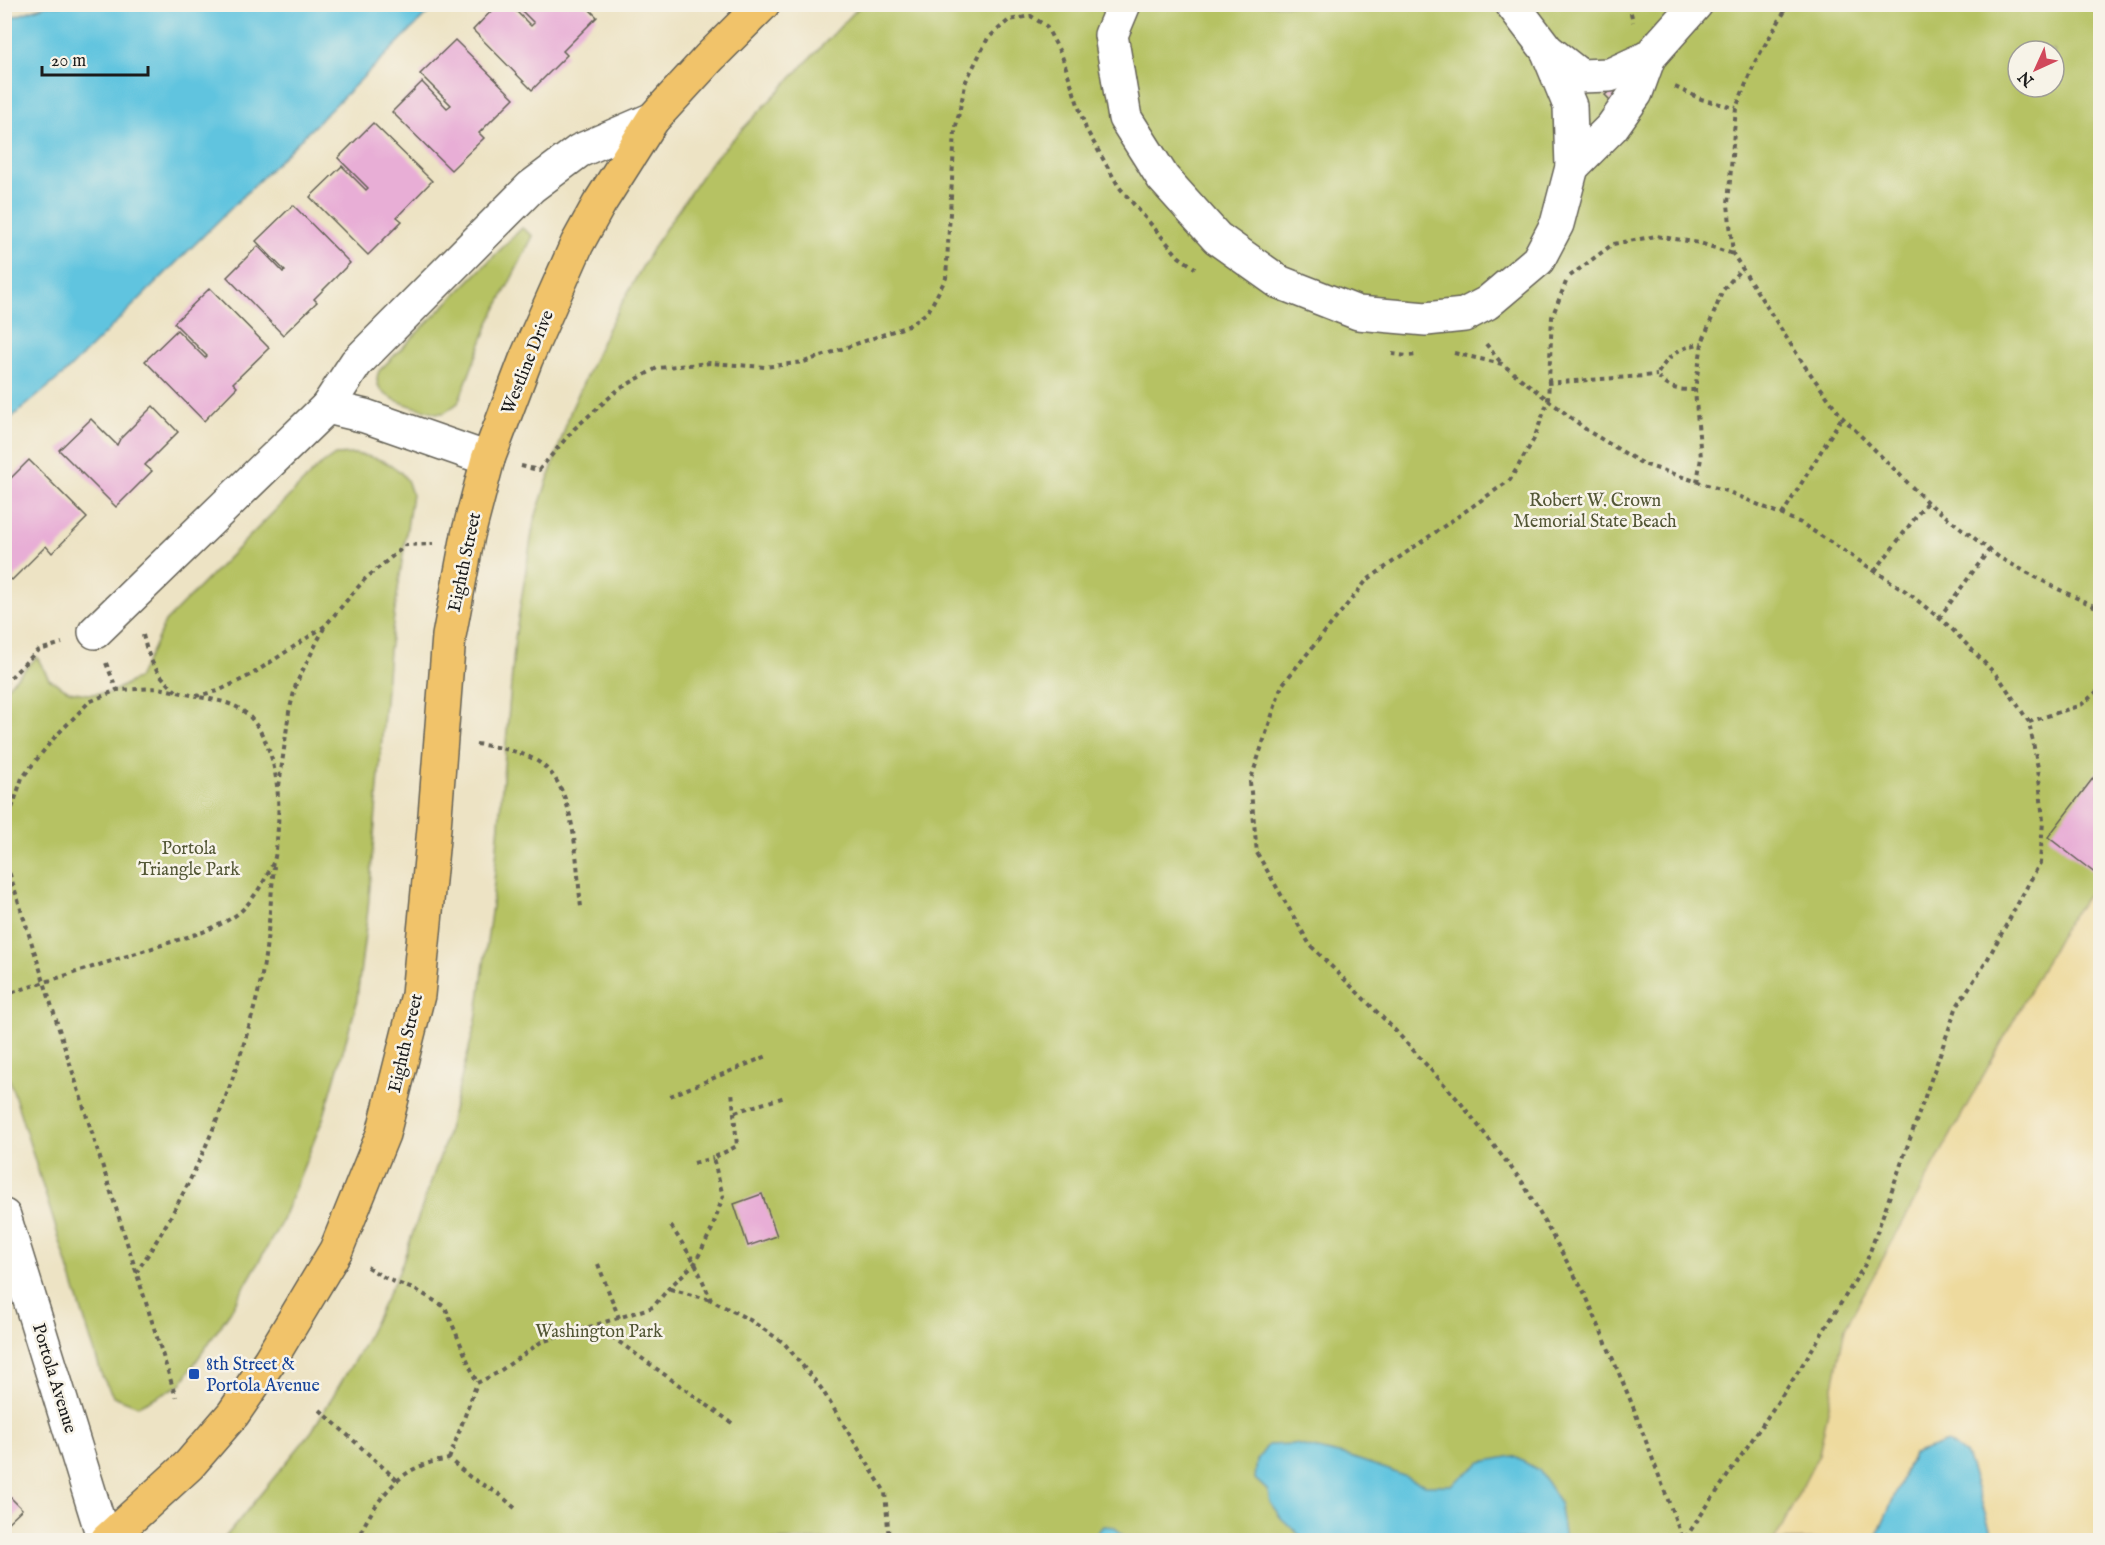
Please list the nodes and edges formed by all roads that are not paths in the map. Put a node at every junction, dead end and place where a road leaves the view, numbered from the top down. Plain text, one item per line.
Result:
1 (763, 4) edge
2 (1101, 4) edge
3 (1124, 4) edge
4 (1512, 4) edge
5 (1696, 4) edge
6 (1111, 35) junction
7 (1547, 50) junction
8 (1659, 69) junction
9 (653, 119) junction
10 (1572, 167) junction
11 (327, 407) junction
12 (488, 459) junction
13 (95, 632) road end
14 (4, 1216) edge
15 (105, 1540) edge

1 - 9 main road, Westline Drive
2 - 6 street
3 - 6 street
4 - 7 street
5 - 8 street
6 - 10 street
7 - 8 street
7 - 10 street
8 - 10 street
9 - 11 street, Westline Drive
9 - 12 main road, Westline Drive
11 - 12 street
11 - 13 street, Westline Drive
12 - 15 main road, Eighth Street
14 - 15 street, Portola Avenue

